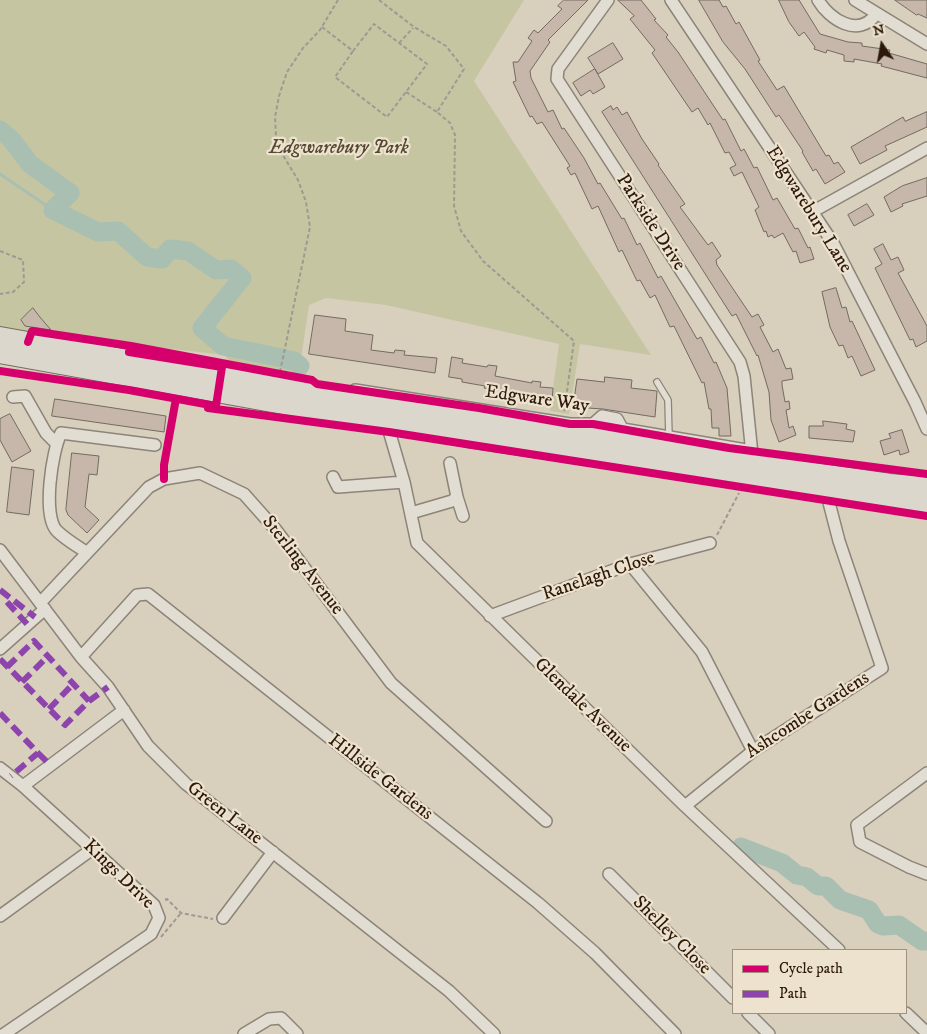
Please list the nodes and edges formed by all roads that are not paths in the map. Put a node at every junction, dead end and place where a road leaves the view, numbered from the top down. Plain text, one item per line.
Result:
1 (608, 0) edge
2 (671, 0) edge
3 (818, 0) edge
4 (855, 0) edge
5 (876, 14) junction
6 (927, 44) edge
7 (927, 148) edge
8 (812, 212) junction
9 (0, 337) edge
10 (0, 353) edge
11 (657, 382) dead end
12 (312, 388) junction
13 (13, 397) dead end
14 (387, 424) junction
15 (927, 429) edge
16 (669, 437) junction
17 (134, 442) junction
18 (56, 443) junction
19 (156, 445) dead end
20 (132, 455) dead end
21 (753, 457) junction
22 (450, 463) dead end
23 (333, 477) dead end
24 (404, 482) junction
25 (927, 487) edge
26 (826, 491) junction
27 (457, 497) junction
28 (927, 506) edge
29 (411, 513) junction
30 (463, 516) dead end
31 (710, 543) road end
32 (0, 550) edge
33 (86, 552) junction
34 (630, 564) junction
35 (43, 606) junction
36 (490, 616) junction
37 (0, 649) edge
38 (82, 657) junction
39 (124, 710) junction
40 (753, 751) junction
41 (0, 768) edge
42 (927, 773) edge
43 (23, 786) junction
44 (685, 806) junction
45 (546, 821) dead end
46 (91, 850) junction
47 (273, 852) junction
48 (609, 874) dead end
49 (927, 874) edge
50 (0, 916) edge
51 (223, 918) road end
52 (838, 949) edge
53 (732, 997) edge
54 (749, 1014) edge
55 (907, 1014) edge
56 (927, 1033) edge
57 (4, 1034) edge
58 (244, 1034) edge
59 (297, 1034) edge
60 (494, 1034) edge
61 (675, 1034) edge
62 (769, 1034) edge

1 - 21 street, Parkside Drive
2 - 8 street, Edgwarebury Lane
3 - 5 street
4 - 5 street
5 - 6 street
7 - 8 street
8 - 15 street, Edgwarebury Lane
9 - 12 highway, Edgware Way
10 - 14 highway
11 - 16 lane
12 - 16 street, Edgware Way
12 - 21 highway, Edgware Way
13 - 18 street
14 - 24 street, Glendale Avenue
14 - 26 highway
16 - 21 street, Edgware Way
17 - 18 street
17 - 19 street
17 - 20 street
18 - 33 street
21 - 25 highway, Edgware Way
22 - 27 street
23 - 24 street
24 - 29 street, Glendale Avenue
26 - 28 highway
26 - 40 street, Ashcombe Gardens
27 - 29 street
27 - 30 street
29 - 36 street, Glendale Avenue
31 - 34 street, Ranelagh Close
32 - 35 street, Green Lane
33 - 35 street, Sterling Avenue
33 - 45 street, Sterling Avenue
34 - 36 street, Ranelagh Close
34 - 40 street
35 - 37 street, Sterling Avenue
35 - 38 street, Green Lane
36 - 44 street, Glendale Avenue
38 - 39 street, Green Lane
38 - 61 street, Hillside Gardens
39 - 43 street
39 - 47 street, Green Lane
40 - 44 street, Ashcombe Gardens
41 - 43 street, Kings Drive
42 - 49 street
43 - 46 street, Kings Drive
44 - 52 street, Glendale Avenue
46 - 50 street
46 - 57 street, Kings Drive
47 - 51 street
47 - 60 street, Green Lane
48 - 53 street, Shelley Close
54 - 62 street
55 - 56 street
58 - 59 street

